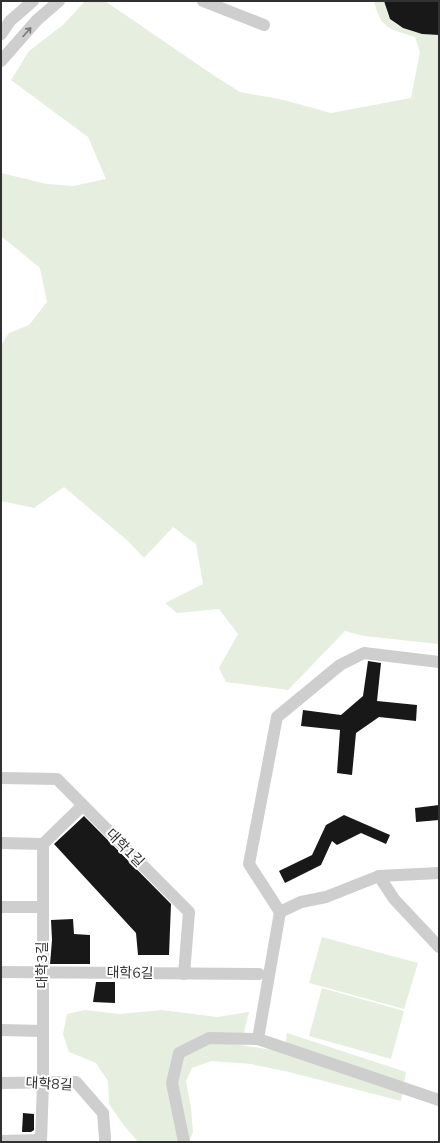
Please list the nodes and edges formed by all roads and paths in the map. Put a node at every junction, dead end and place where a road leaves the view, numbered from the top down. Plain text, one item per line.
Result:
1 (33, 1) edge
2 (59, 1) edge
3 (203, 1) edge
4 (264, 25) dead end
5 (1, 34) edge
6 (1, 61) edge
7 (439, 662) edge
8 (1, 778) edge
9 (82, 806) junction
10 (1, 843) edge
11 (43, 844) junction
12 (439, 873) edge
13 (379, 876) junction
14 (1, 907) edge
15 (42, 907) junction
16 (280, 912) junction
17 (439, 947) edge
18 (1, 972) edge
19 (42, 972) junction
20 (184, 974) junction
21 (259, 974) dead end
22 (1, 1030) edge
23 (43, 1031) junction
24 (258, 1039) junction
25 (1, 1082) edge
26 (43, 1082) junction
27 (439, 1100) edge
28 (1, 1141) edge
29 (41, 1141) edge
30 (104, 1142) edge
31 (184, 1142) edge

1 - 5 street
6 -> 2 street
3 - 4 street
7 - 16 street
8 - 9 street, 대학1길
9 - 11 street
9 - 20 street, 대학1길
10 - 11 street
11 - 15 street, 대학3길
12 - 13 street
13 - 16 street
13 - 17 street
14 - 15 street
15 - 19 street, 대학3길
16 - 24 street
18 - 19 street, 대학6길
19 - 20 street, 대학6길
19 - 23 street, 대학3길
20 - 21 street, 대학6길
22 - 23 street
23 - 26 street, 대학3길
24 - 27 street
24 - 31 street
25 - 26 street, 대학8길
26 - 29 street, 대학3길
26 - 30 street, 대학8길
28 - 29 street

